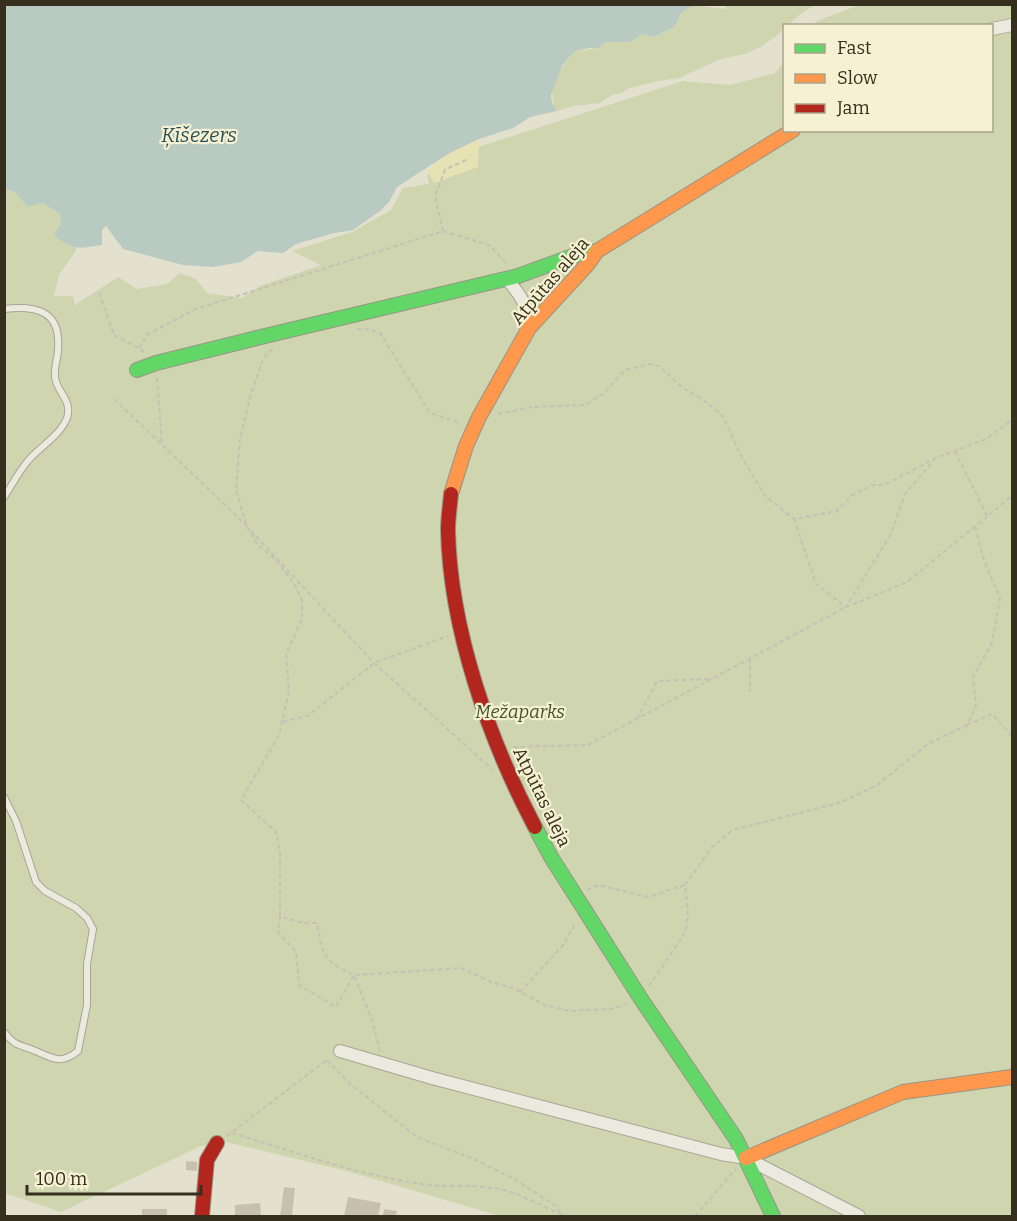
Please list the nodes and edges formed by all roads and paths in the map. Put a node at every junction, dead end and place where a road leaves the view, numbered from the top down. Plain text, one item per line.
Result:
1 (1012, 26) edge
2 (993, 29) edge
3 (790, 132) edge
4 (466, 160) dead end
5 (444, 231) junction
6 (597, 251) junction
7 (513, 278) junction
8 (99, 293) dead end
9 (4, 309) edge
10 (529, 328) junction
11 (357, 329) dead end
12 (140, 348) junction
13 (275, 348) dead end
14 (156, 363) junction
15 (137, 370) dead end
16 (114, 399) dead end
17 (479, 417) junction
18 (1012, 420) edge
19 (162, 444) junction
20 (955, 451) junction
21 (936, 458) junction
22 (1012, 496) edge
23 (4, 497) edge
24 (987, 516) junction
25 (794, 519) junction
26 (247, 527) junction
27 (975, 527) junction
28 (846, 607) junction
29 (462, 631) junction
30 (750, 658) junction
31 (374, 663) junction
32 (712, 679) junction
33 (750, 692) dead end
34 (637, 719) junction
35 (283, 722) junction
36 (967, 725) junction
37 (1012, 736) edge
38 (498, 748) junction
39 (498, 775) dead end
40 (4, 797) edge
41 (685, 885) junction
42 (575, 895) junction
43 (584, 908) junction
44 (280, 916) junction
45 (354, 975) junction
46 (520, 992) junction
47 (642, 999) junction
48 (4, 1032) edge
49 (340, 1051) joint
50 (327, 1060) junction
51 (383, 1064) junction
52 (1012, 1077) edge
53 (232, 1133) junction
54 (217, 1143) joint
55 (746, 1158) junction
56 (562, 1215) edge
57 (202, 1216) edge
58 (567, 1216) edge
59 (695, 1216) edge
60 (773, 1216) edge
61 (859, 1216) edge

1 - 2 street
3 - 6 street, Atpūtas aleja
4 - 5 path
5 - 7 path
5 - 12 path
6 - 7 street
6 - 10 street, Atpūtas aleja
7 - 10 street
7 - 14 street
8 - 12 path
9 - 23 lane
10 - 17 street, Atpūtas aleja
11 - 17 path
12 - 14 path
13 - 26 path
14 - 15 street
14 - 19 path
16 - 19 path
17 - 25 path
17 - 29 street, Atpūtas aleja
18 - 20 path
19 - 26 path
20 - 21 path
20 - 24 path
21 - 25 path
21 - 28 path
22 - 24 path
24 - 27 path
25 - 28 path
26 - 31 path
26 - 35 path
27 - 28 path
27 - 36 path
28 - 30 path
29 - 31 path
29 - 38 street, Atpūtas aleja
30 - 32 path
30 - 33 path
31 - 35 path
31 - 39 path
32 - 34 path
32 - 34 path
34 - 38 path
35 - 44 path
36 - 37 path
36 - 41 path
38 - 42 street, Atpūtas aleja
40 - 48 lane
41 - 42 path
41 - 47 path
42 - 43 street, Atpūtas aleja
43 - 46 path
43 - 47 street, Atpūtas aleja
44 - 45 path
44 - 45 path
45 - 46 path
45 - 51 path
46 - 47 path
47 - 55 street, Atpūtas aleja
49 - 50 path
49 - 51 street
50 - 53 path
50 - 56 path
51 - 55 street
52 - 55 street
53 - 54 path
53 - 56 path
54 - 57 street
55 - 59 path
55 - 60 street, Atpūtas aleja
55 - 61 street
56 - 58 path

